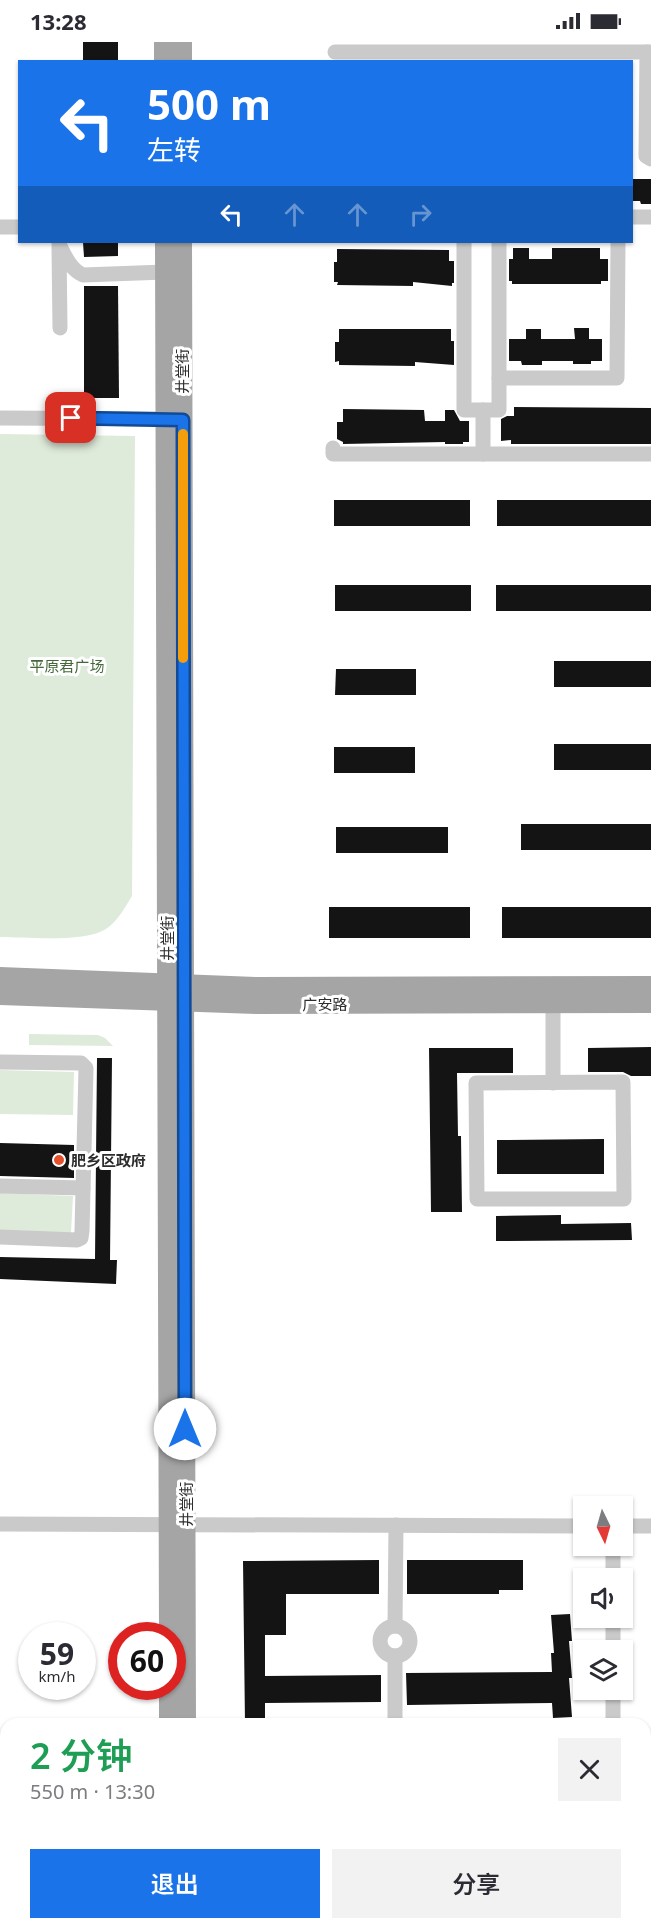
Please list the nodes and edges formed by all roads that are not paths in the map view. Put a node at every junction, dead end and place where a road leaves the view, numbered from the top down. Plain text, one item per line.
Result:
1 (164, 42) edge
2 (182, 42) edge
3 (335, 52) dead end
4 (649, 52) edge
5 (465, 57) edge
6 (500, 57) edge
7 (164, 60) edge
8 (182, 60) edge
9 (651, 159) edge
10 (633, 217) edge
11 (651, 217) edge
12 (0, 227) edge
13 (18, 227) edge
14 (59, 243) edge
15 (165, 243) edge
16 (182, 243) edge
17 (464, 243) edge
18 (499, 243) edge
19 (618, 243) edge
20 (165, 272) junction
21 (83, 274) junction
22 (60, 308) junction
23 (60, 328) dead end
24 (499, 378) junction
25 (483, 410) junction
26 (0, 418) edge
27 (174, 419) junction
28 (333, 447) dead end
29 (483, 454) junction
30 (651, 454) edge
31 (0, 977) edge
32 (651, 986) edge
33 (176, 992) junction
34 (0, 994) edge
35 (553, 1004) junction
36 (651, 1004) edge
37 (0, 1062) edge
38 (553, 1083) junction
39 (0, 1186) edge
40 (83, 1188) junction
41 (0, 1237) edge
42 (0, 1524) edge
43 (177, 1524) junction
44 (396, 1525) junction
45 (573, 1526) edge
46 (633, 1526) edge
47 (651, 1526) edge
48 (170, 1622) edge
49 (395, 1626) junction
50 (395, 1656) junction
51 (169, 1700) edge
52 (613, 1700) edge
53 (169, 1718) edge
54 (186, 1718) edge
55 (395, 1718) edge
56 (613, 1718) edge

1 - 7 main road
2 - 8 main road
3 - 5 street
4 - 6 street
4 - 9 street
5 - 6 street
10 - 11 street
12 - 13 street
14 - 21 street
14 - 22 street
15 - 20 main road, 井堂街
16 - 27 main road, 井堂街
17 - 25 street
18 - 24 street
19 - 24 street
20 - 21 street
20 - 27 main road, 井堂街
21 - 22 street
22 - 23 street
24 - 25 street
25 - 29 street
26 - 27 street
27 - 33 main road, 井堂街
28 - 29 street
29 - 30 street
31 - 33 main road, 广安路
32 - 33 main road, 广安路
33 - 34 main road, 广安路
33 - 35 main road, 广安路
33 - 43 main road, 井堂街
35 - 36 main road, 广安路
35 - 38 street
37 - 40 street
38 - 38 street
39 - 40 street
40 - 41 street
42 - 43 street
43 - 44 street
43 - 48 main road, 井堂街
43 - 54 main road, 井堂街
44 - 45 street
44 - 49 street
46 - 47 street
49 - 50 street
49 - 50 street
50 - 55 street
51 - 53 main road
52 - 56 street

